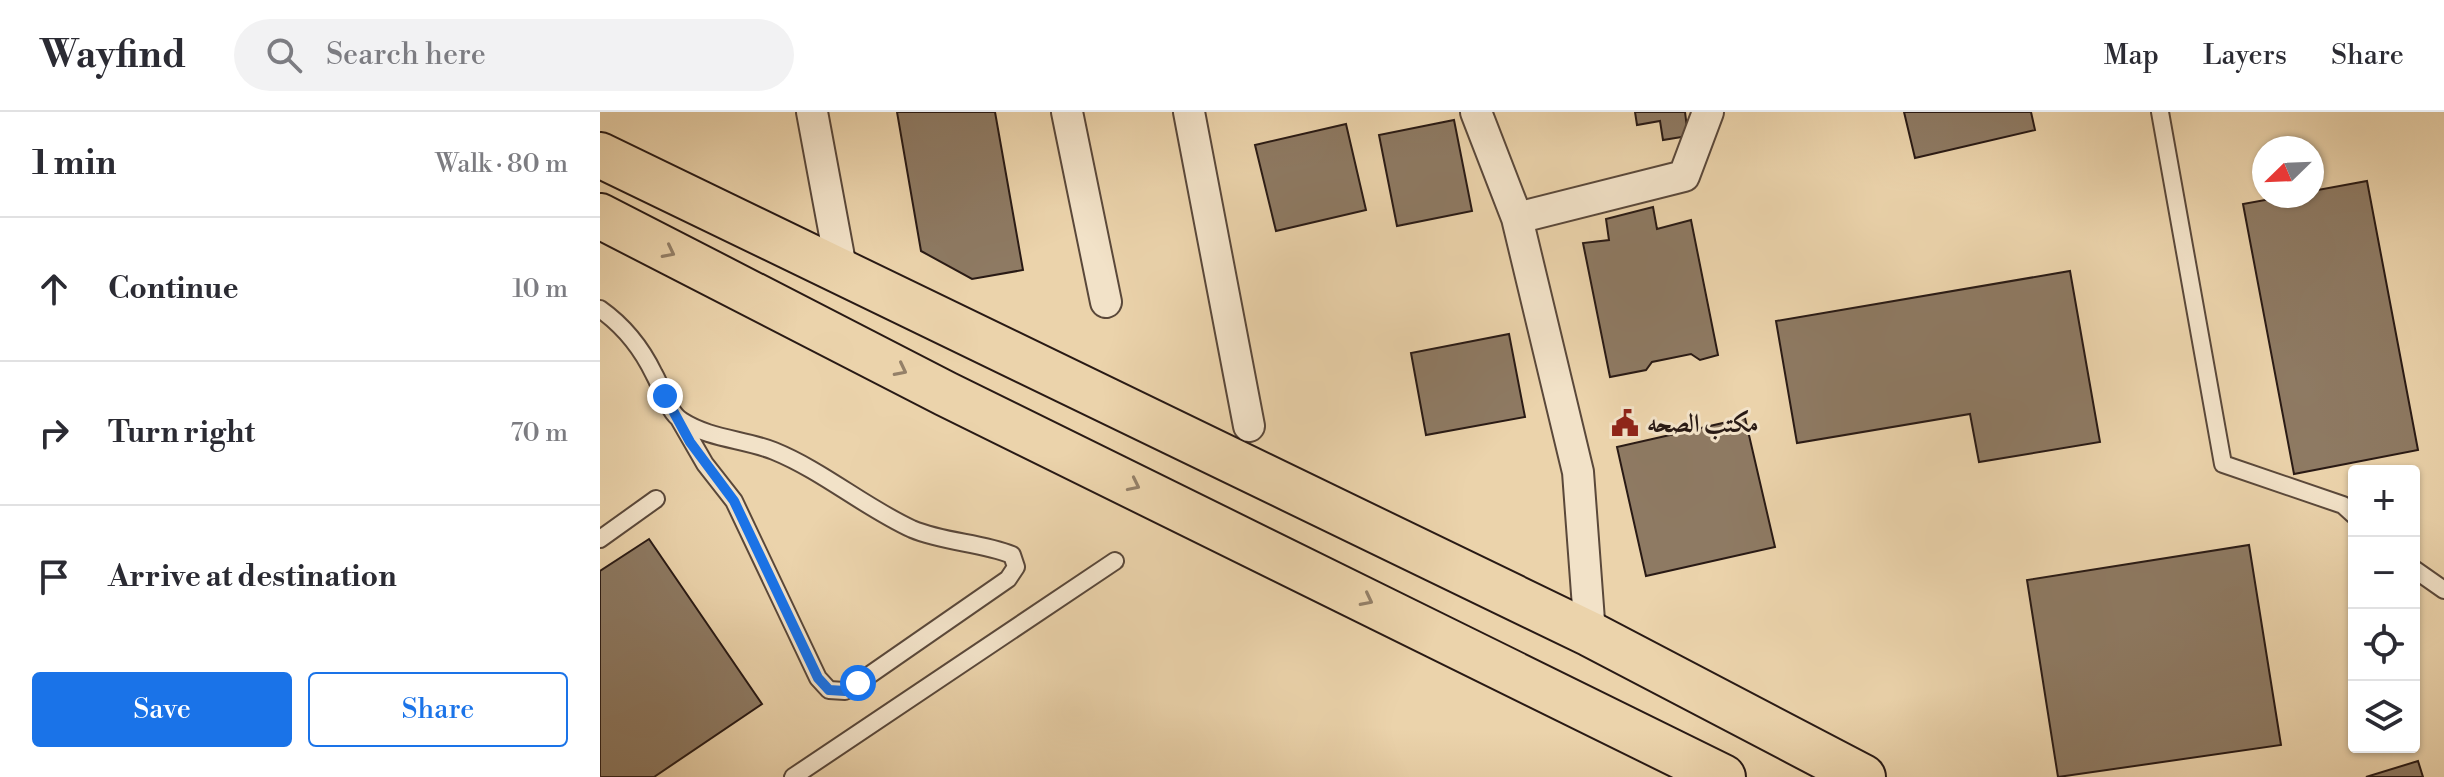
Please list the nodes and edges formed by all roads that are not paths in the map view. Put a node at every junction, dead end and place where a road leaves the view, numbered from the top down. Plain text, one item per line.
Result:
1 (812, 112) edge
2 (1067, 112) edge
3 (1189, 112) edge
4 (1476, 112) edge
5 (1708, 112) edge
6 (2160, 112) edge
7 (600, 155) edge
8 (600, 216) edge
9 (1517, 218) junction
10 (842, 273) junction
11 (1106, 302) dead end
12 (600, 309) edge
13 (679, 419) junction
14 (1249, 426) dead end
15 (656, 499) dead end
16 (2348, 510) edge
17 (600, 539) edge
18 (1115, 561) dead end
19 (2420, 573) edge
20 (2444, 590) edge
21 (1590, 634) junction
22 (793, 777) edge
23 (1723, 777) edge
24 (1863, 777) edge

1 - 10 street
2 - 11 street
3 - 14 street
4 - 9 street
5 - 9 street
6 - 16 lane
7 - 10 main road
8 -> 23 main road
9 - 21 street
10 - 21 main road
12 - 13 lane
13 - 13 lane
15 - 17 lane
18 - 22 lane
19 - 20 lane
21 - 24 main road

